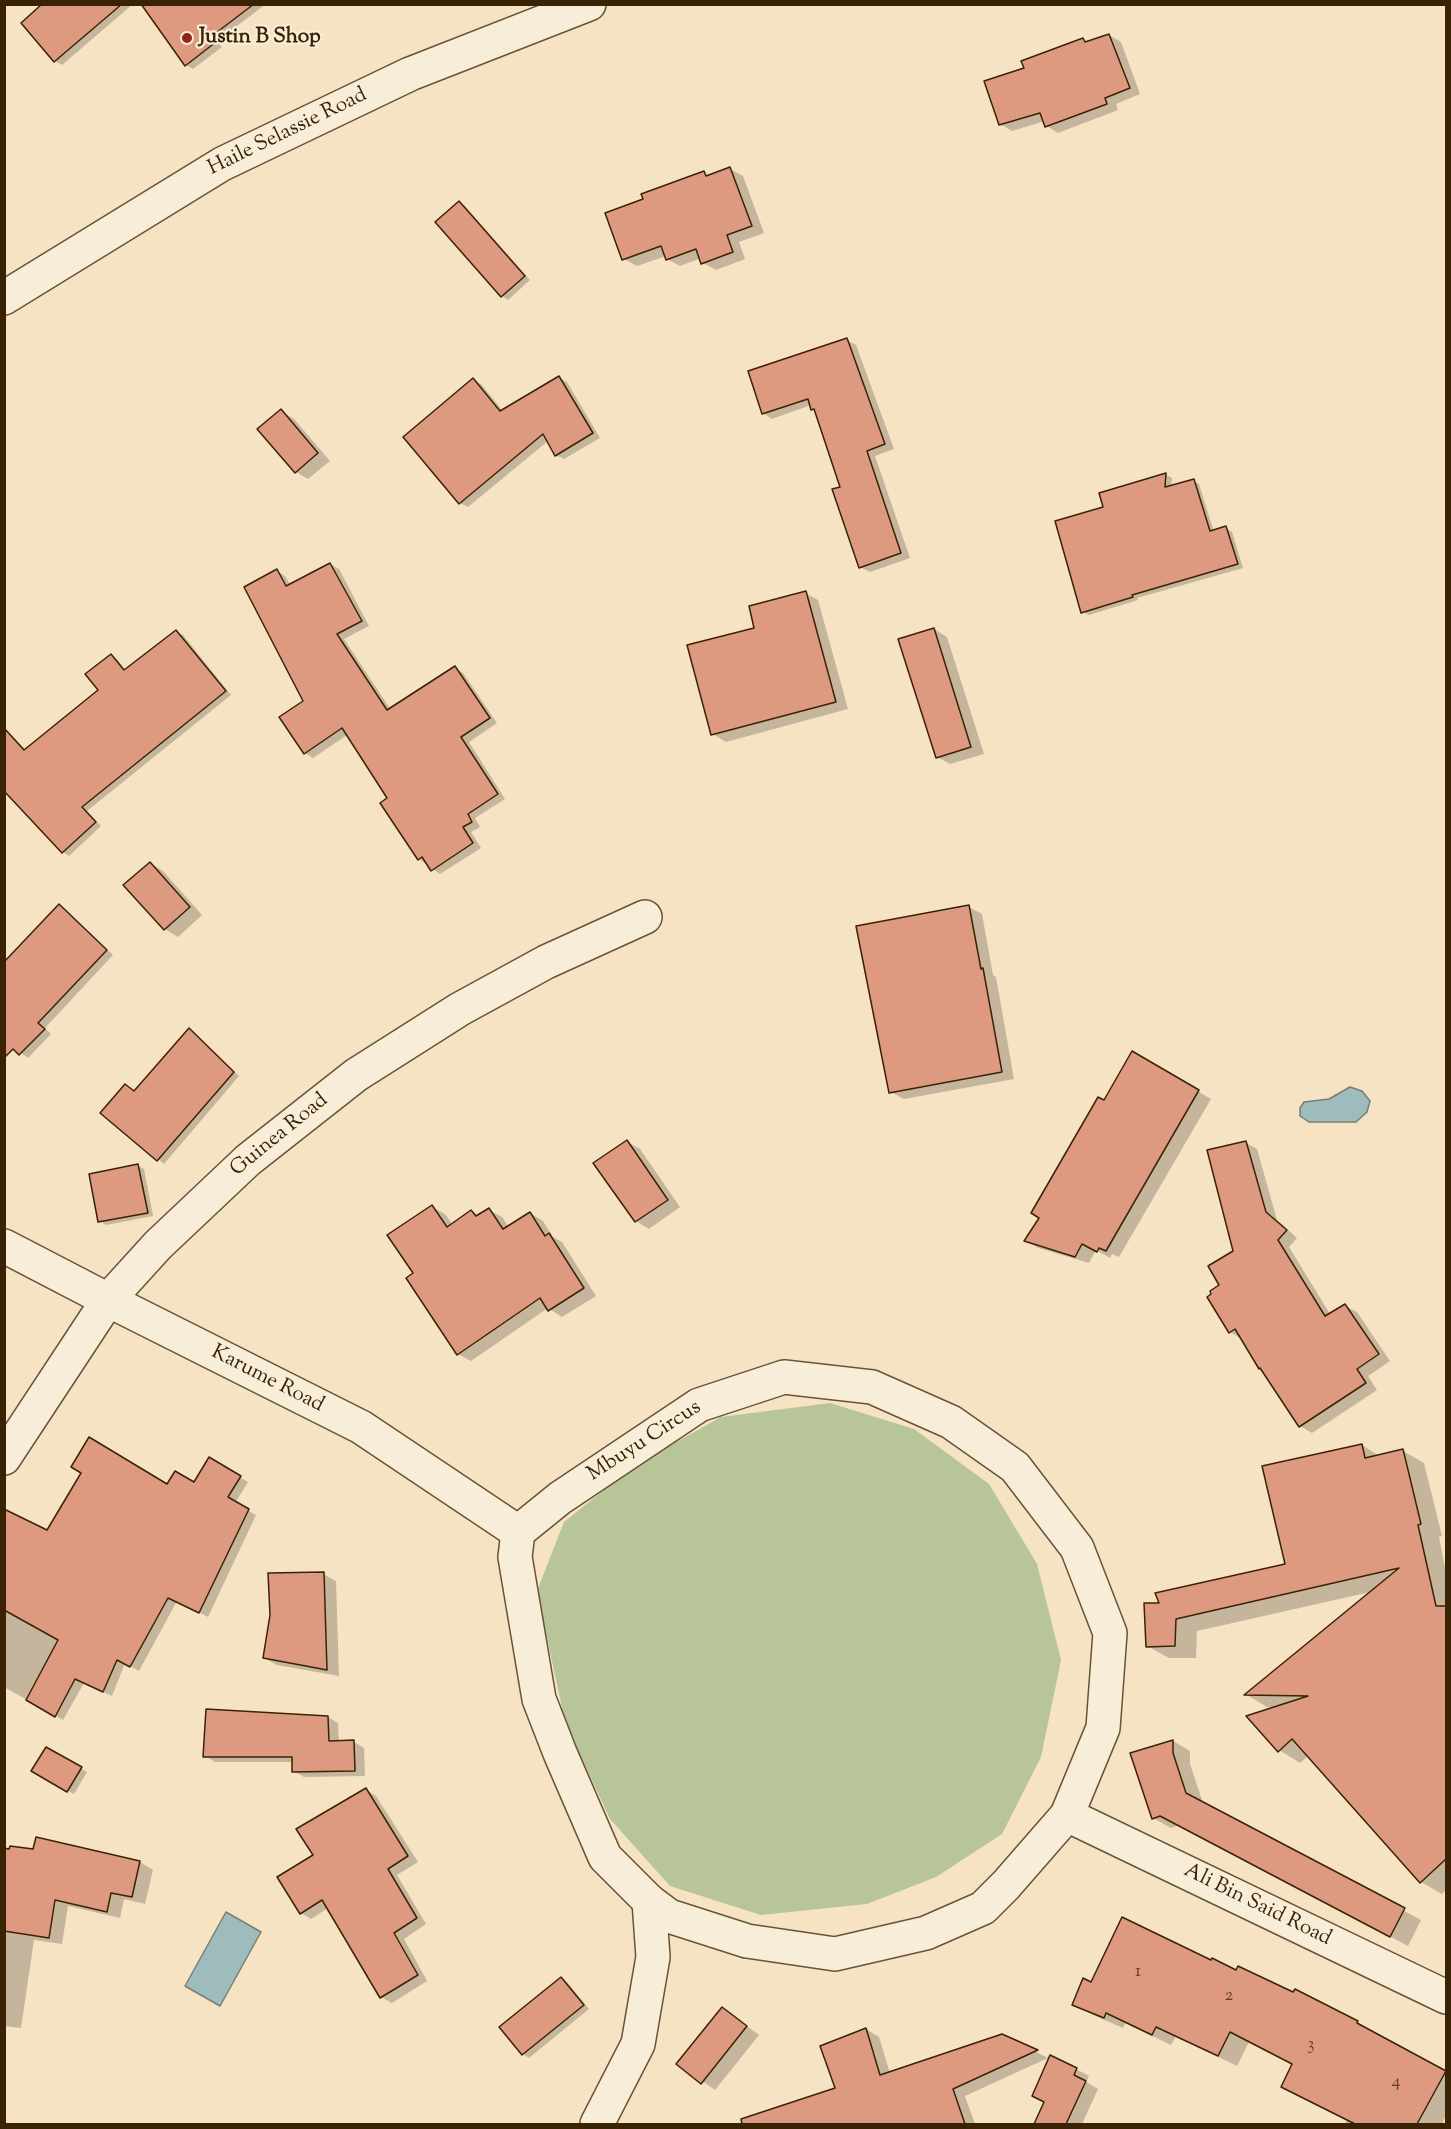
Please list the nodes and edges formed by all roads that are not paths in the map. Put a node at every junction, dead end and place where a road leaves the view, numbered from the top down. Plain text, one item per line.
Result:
1 (589, 4) edge
2 (4, 298) edge
3 (645, 917) dead end
4 (4, 1246) edge
5 (108, 1300) junction
6 (4, 1458) edge
7 (518, 1532) junction
8 (1067, 1815) junction
9 (649, 1901) junction
10 (1446, 1997) edge
11 (597, 2124) edge

1 - 2 street, Haile Selassie Road
3 - 5 street, Guinea Road
4 - 5 street, Karume Road
5 - 6 street, Guinea Road
5 - 7 street, Karume Road
7 - 8 street, Mbuyu Circus
7 - 9 street, Mbuyu Circus
8 - 9 street, Mbuyu Circus
8 - 10 street, Ali Bin Said Road
9 - 11 street

